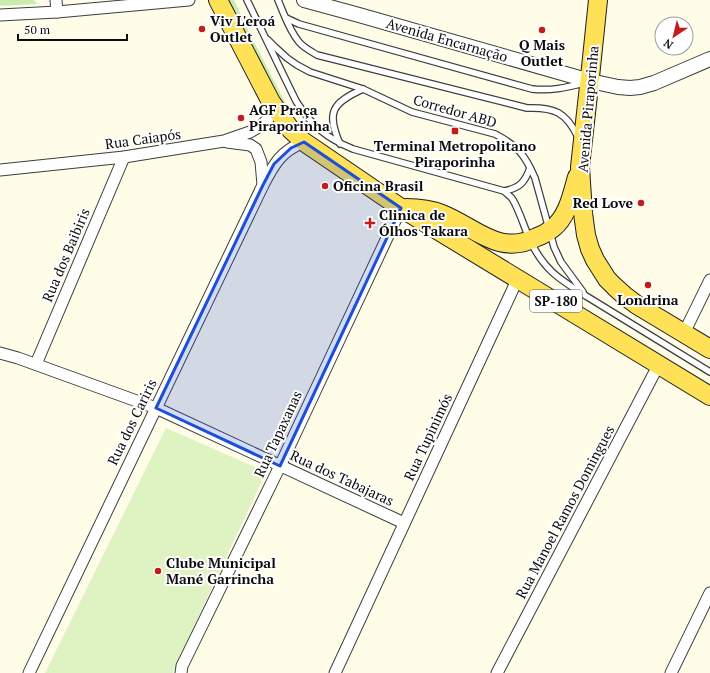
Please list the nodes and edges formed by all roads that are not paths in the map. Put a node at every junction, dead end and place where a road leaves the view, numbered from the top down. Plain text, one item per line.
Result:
1 (56, 0) edge
2 (189, 0) edge
3 (218, 0) edge
4 (247, 0) edge
5 (278, 0) edge
6 (304, 0) edge
7 (598, 0) edge
8 (57, 12) junction
9 (0, 15) edge
10 (286, 18) junction
11 (263, 33) junction
12 (710, 59) edge
13 (590, 81) junction
14 (363, 90) junction
15 (271, 102) junction
16 (224, 142) junction
17 (304, 142) junction
18 (340, 144) junction
19 (582, 149) junction
20 (124, 158) junction
21 (580, 167) junction
22 (530, 168) junction
23 (0, 170) edge
24 (263, 185) junction
25 (504, 191) junction
26 (402, 208) junction
27 (550, 231) junction
28 (530, 241) junction
29 (518, 278) junction
30 (710, 280) edge
31 (586, 296) junction
32 (684, 333) junction
33 (710, 349) edge
34 (1, 357) edge
35 (36, 364) junction
36 (660, 364) junction
37 (710, 372) edge
38 (710, 396) edge
39 (156, 408) junction
40 (280, 466) junction
41 (404, 523) junction
42 (710, 593) edge
43 (29, 673) edge
44 (181, 673) edge
45 (335, 673) edge
46 (497, 673) edge
47 (671, 673) edge

1 - 8 street
2 - 8 street
3 - 15 main road, SP-180
4 - 11 lane, Corredor ABD
5 - 10 lane
6 - 13 street, Avenida Encarnação
7 - 13 main road, Avenida Piraporinha
8 - 9 street
10 - 13 lane, Avenida Encarnação
10 - 19 lane
11 - 14 lane, Corredor ABD
11 - 18 lane, Corredor ABD
12 - 13 street, Avenida Encarnação
13 - 19 main road, Avenida Piraporinha
14 - 18 lane
14 - 22 lane, Corredor ABD
15 - 16 street, Rua Caiapós
15 - 17 main road, SP-180
16 - 20 street, Rua Caiapós
16 - 24 street
17 - 24 street, Rua dos Cariris
17 - 26 main road, SP-180
18 - 25 lane, Corredor ABD
19 - 21 main road, Avenida Piraporinha
20 - 23 street, Rua Caiapós
20 - 35 street, Rua dos Baibiris
21 - 27 main road
21 - 32 main road, Avenida Piraporinha
22 - 25 lane
22 - 27 lane, Corredor ABD
24 - 39 street, Rua dos Cariris
25 - 28 lane, Corredor ABD
26 - 28 main road
26 - 29 main road, SP-180
26 - 40 street, Rua Tapaxanas
27 - 28 main road
27 - 31 lane, Corredor ABD
28 - 31 lane, Corredor ABD
29 - 36 main road, SP-180
29 - 41 street, Rua Tupinimós
30 - 32 street
31 - 37 lane, Corredor ABD
32 - 33 main road, Avenida Piraporinha
34 - 35 street, Rua dos Tabajaras
35 - 39 street, Rua dos Tabajaras
36 - 38 main road, SP-180
36 - 46 street, Rua Manoel Ramos Domingues
39 - 40 street, Rua dos Tabajaras
39 - 43 street, Rua dos Cariris
40 - 41 street, Rua dos Tabajaras
40 - 44 street, Rua Tapaxanas
41 - 45 street, Rua Tupinimós
42 - 47 street

